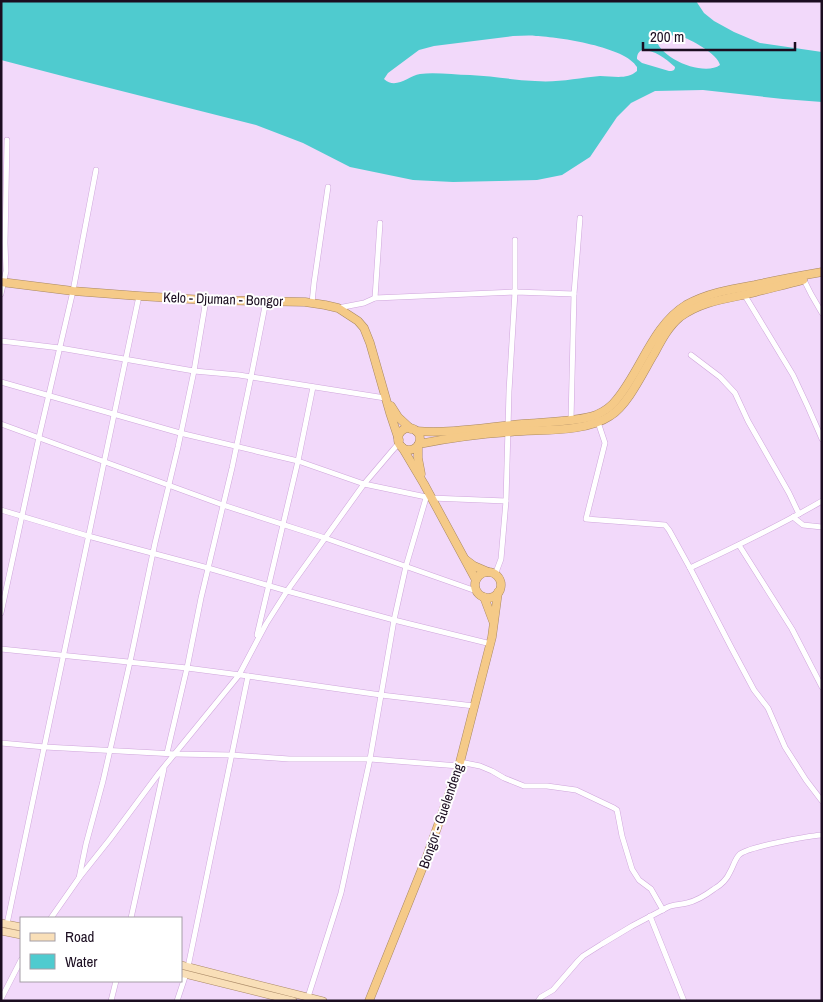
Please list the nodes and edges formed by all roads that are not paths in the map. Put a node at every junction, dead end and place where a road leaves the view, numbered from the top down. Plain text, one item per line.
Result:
1 (8, 140) dead end
2 (96, 170) dead end
3 (328, 187) dead end
4 (580, 218) dead end
5 (380, 223) dead end
6 (515, 240) dead end
7 (822, 273) edge
8 (804, 280) junction
9 (2, 282) edge
10 (73, 291) junction
11 (515, 292) junction
12 (1, 294) edge
13 (574, 294) junction
14 (744, 294) junction
15 (139, 296) junction
16 (375, 298) junction
17 (206, 300) junction
18 (266, 301) junction
19 (312, 303) junction
20 (338, 308) junction
21 (822, 312) edge
22 (1, 341) edge
23 (60, 348) junction
24 (691, 355) dead end
25 (125, 359) junction
26 (194, 370) junction
27 (251, 377) junction
28 (1, 382) edge
29 (313, 387) junction
30 (48, 396) junction
31 (386, 398) junction
32 (115, 415) junction
33 (571, 420) junction
34 (598, 422) junction
35 (1, 424) edge
36 (508, 428) junction
37 (413, 430) junction
38 (180, 433) junction
39 (39, 438) junction
40 (822, 439) edge
41 (400, 443) junction
42 (418, 445) junction
43 (236, 447) junction
44 (104, 461) junction
45 (298, 461) junction
46 (364, 484) junction
47 (424, 484) junction
48 (168, 485) junction
49 (428, 498) junction
50 (822, 500) edge
51 (506, 501) junction
52 (223, 505) junction
53 (1, 510) edge
54 (796, 515) junction
55 (22, 516) junction
56 (283, 524) junction
57 (822, 527) edge
58 (88, 536) junction
59 (325, 538) junction
60 (739, 544) junction
61 (153, 554) junction
62 (463, 558) junction
63 (406, 566) junction
64 (208, 568) junction
65 (690, 568) junction
66 (491, 573) junction
67 (476, 580) junction
68 (269, 584) junction
69 (287, 591) junction
70 (476, 591) junction
71 (498, 592) junction
72 (484, 598) junction
73 (1, 613) edge
74 (394, 620) junction
75 (494, 625) junction
76 (256, 644) junction
77 (491, 644) junction
78 (1, 649) edge
79 (64, 656) junction
80 (130, 662) junction
81 (187, 668) junction
82 (239, 675) junction
83 (248, 676) junction
84 (822, 687) edge
85 (381, 695) junction
86 (474, 706) junction
87 (1, 743) edge
88 (45, 747) junction
89 (110, 750) junction
90 (167, 753) junction
91 (175, 754) junction
92 (231, 755) junction
93 (370, 759) junction
94 (460, 764) junction
95 (164, 766) junction
96 (822, 801) edge
97 (822, 835) edge
98 (79, 878) junction
99 (663, 910) junction
100 (650, 916) junction
101 (52, 917) edge
102 (131, 917) edge
103 (4, 924) edge
104 (20, 927) edge
105 (1, 931) edge
106 (20, 935) edge
107 (20, 962) edge
108 (184, 970) edge
109 (116, 982) edge
110 (182, 982) edge
111 (308, 997) junction
112 (1, 999) edge
113 (6, 1001) edge
114 (111, 1001) edge
115 (178, 1001) edge
116 (293, 1001) edge
117 (323, 1001) edge
118 (369, 1001) edge
119 (538, 1001) edge
120 (684, 1001) edge

1 - 9 street
2 - 10 street
3 - 19 street
4 - 13 street
5 - 16 street
6 - 11 street
7 - 8 highway
7 - 33 highway
8 - 14 highway
8 - 21 street
9 - 10 highway, Kelo - Djuman - Bongor
9 - 12 street
10 - 15 highway, Kelo - Djuman - Bongor
10 - 23 street
11 - 13 street
11 - 16 street
11 - 36 street
13 - 33 street
14 - 34 highway
14 - 40 street
15 - 17 highway, Kelo - Djuman - Bongor
15 - 25 street
16 - 20 street
17 - 18 highway, Kelo - Djuman - Bongor
17 - 26 street
18 - 19 highway, Kelo - Djuman - Bongor
18 - 27 street
19 - 20 highway, Kelo - Djuman - Bongor
20 - 31 highway, Kelo - Djuman - Bongor
22 - 23 street
23 - 25 street
23 - 30 street
24 - 54 street
25 - 26 street
25 - 32 street
26 - 27 street
26 - 38 street
27 - 29 street
27 - 43 street
28 - 30 street
29 - 31 street
29 - 45 street
30 - 32 street
30 - 39 street
31 - 37 highway, Kelo - Djuman - Bongor
31 - 41 highway, Kelo - Djuman - Bongor
32 - 38 street
32 - 44 street
33 - 36 highway
34 - 36 highway
34 - 65 street
35 - 39 street
36 - 37 highway
36 - 42 highway
36 - 51 street
37 - 41 highway
37 - 42 highway
38 - 43 street
38 - 48 street
39 - 44 street
39 - 55 street
41 - 42 highway
41 - 46 street
41 - 47 highway, Kelo - Djuman - Bongor
42 - 47 highway, Kelo - Djuman - Bongor
43 - 45 street
43 - 52 street
44 - 48 street
44 - 58 street
45 - 46 street
45 - 56 street
46 - 49 street
46 - 59 street
47 - 49 highway, Kelo - Djuman - Bongor
48 - 52 street
48 - 61 street
49 - 51 street
49 - 62 highway, Kelo - Djuman - Bongor
49 - 63 street
50 - 54 street
51 - 66 street
52 - 56 street
52 - 64 street
53 - 55 street
54 - 57 street
54 - 60 street
55 - 58 street
55 - 73 street
56 - 59 street
56 - 68 street
58 - 61 street
58 - 79 street
59 - 63 street
59 - 69 street
60 - 65 street
60 - 84 street
61 - 64 street
61 - 80 street
62 - 66 highway
62 - 67 highway, Kelo - Djuman - Bongor
63 - 70 street
63 - 74 street
64 - 68 street
64 - 81 street
65 - 96 street
66 - 67 highway
66 - 71 highway
67 - 70 highway
68 - 69 street
68 - 76 street
69 - 74 street
69 - 76 street
70 - 72 highway
71 - 72 highway
71 - 75 highway, Bongor - Guelendeng
72 - 75 highway
74 - 77 street
74 - 85 street
75 - 77 highway, Bongor - Guelendeng
76 - 82 street
77 - 86 highway, Bongor - Guelendeng
78 - 79 street
79 - 80 street
79 - 88 street
80 - 81 street
80 - 89 street
81 - 82 street
81 - 90 street
82 - 83 street
82 - 91 street
83 - 85 street
83 - 92 street
85 - 86 street
85 - 93 street
86 - 94 highway, Bongor - Guelendeng
87 - 88 street
88 - 89 street
88 - 103 street
89 - 90 street
89 - 98 street
90 - 91 street
91 - 92 street
91 - 95 street
92 - 93 street
92 - 108 street
93 - 94 street
93 - 111 street
94 - 99 street
94 - 118 highway, Bongor - Guelendeng
95 - 98 street
95 - 102 street
97 - 99 street
98 - 101 street
99 - 100 street
100 - 119 street
100 - 120 street
103 - 104 main road
105 - 106 main road
107 - 112 street
108 - 111 main road
108 - 116 main road
109 - 114 street
110 - 115 street
111 - 117 main road
112 - 113 street

